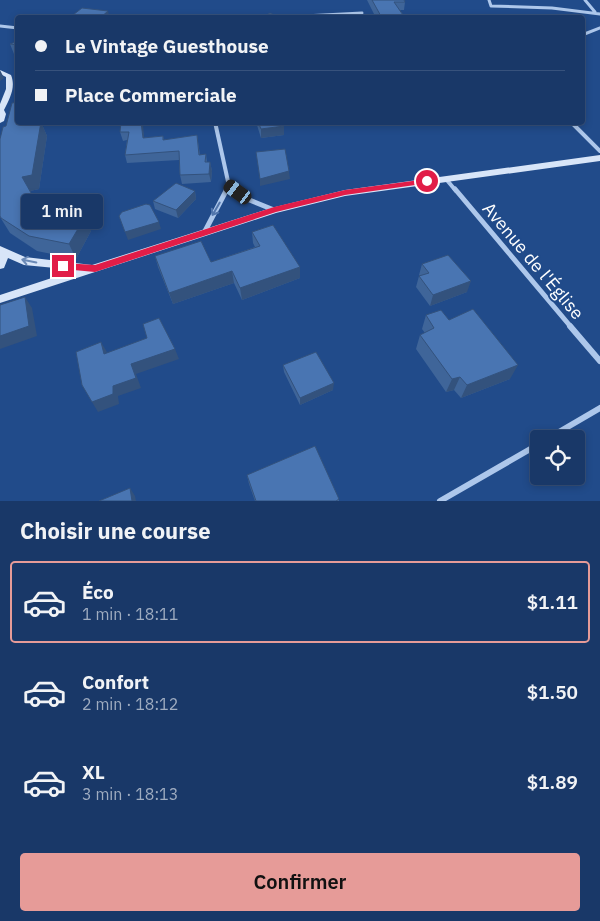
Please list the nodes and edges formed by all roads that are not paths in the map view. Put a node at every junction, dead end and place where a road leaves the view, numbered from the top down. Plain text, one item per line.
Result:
1 (489, 0) edge
2 (585, 0) edge
3 (594, 12) junction
4 (362, 14) dead end
5 (600, 14) edge
6 (338, 15) edge
7 (0, 26) edge
8 (15, 28) edge
9 (600, 28) edge
10 (585, 34) edge
11 (0, 72) edge
12 (0, 109) edge
13 (0, 121) edge
14 (217, 125) edge
15 (574, 125) edge
16 (600, 151) edge
17 (600, 158) edge
18 (446, 178) junction
19 (229, 186) junction
20 (274, 210) junction
21 (204, 233) junction
22 (2, 252) edge
23 (0, 265) edge
24 (95, 268) junction
25 (0, 299) edge
26 (600, 361) edge
27 (600, 408) edge
28 (562, 430) edge
29 (530, 449) edge
30 (440, 501) edge

1 - 3 street
2 - 3 street
3 - 5 street
4 - 6 street
7 - 8 street
9 - 10 street
11 - 12 street
12 - 13 street
14 - 19 street
15 - 16 street
17 - 18 street
18 - 20 street
18 - 26 street, Avenue de l'Église
19 - 20 street
19 -> 21 street
20 - 21 street
21 - 24 street
22 - 23 street
24 -> 22 street
24 - 25 street
27 - 28 street
29 - 30 street

